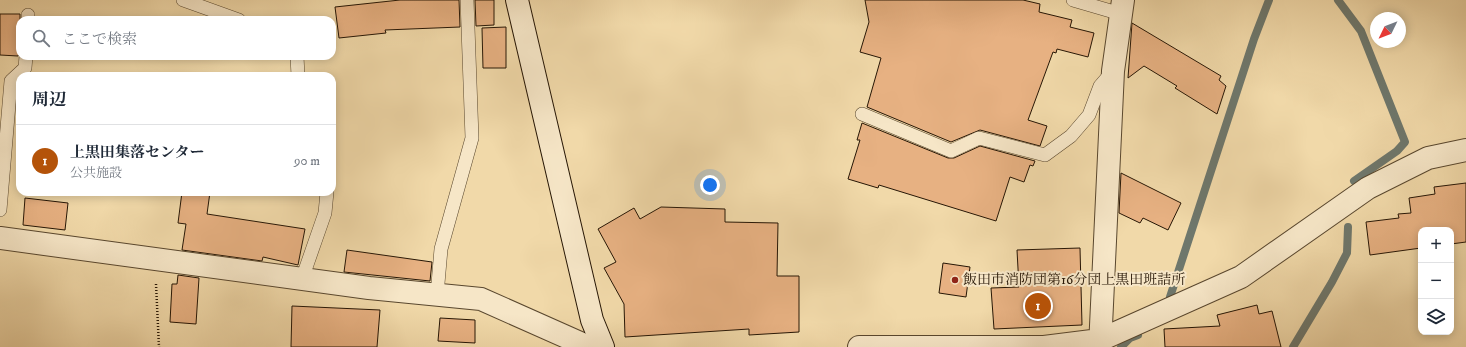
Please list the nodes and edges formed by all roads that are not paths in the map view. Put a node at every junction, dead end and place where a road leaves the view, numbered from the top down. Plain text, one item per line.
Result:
1 (183, 0) edge
2 (468, 0) edge
3 (518, 0) edge
4 (1073, 0) edge
5 (1122, 7) edge
6 (228, 16) edge
7 (26, 60) edge
8 (296, 60) edge
9 (1113, 71) junction
10 (20, 72) edge
11 (298, 72) edge
12 (16, 76) edge
13 (862, 114) dead end
14 (1466, 150) edge
15 (327, 196) edge
16 (0, 210) edge
17 (0, 238) edge
18 (302, 280) junction
19 (437, 295) junction
20 (1100, 343) edge
21 (589, 347) edge
22 (603, 347) edge
23 (858, 347) edge

1 - 6 lane
2 - 19 lane
3 - 22 street
4 - 5 lane
5 - 9 street
7 - 10 lane
8 - 11 lane
9 - 13 lane
9 - 20 street
12 - 16 lane
14 - 20 street
15 - 18 lane
17 - 18 street
18 - 19 street
19 - 21 street
20 - 23 street

